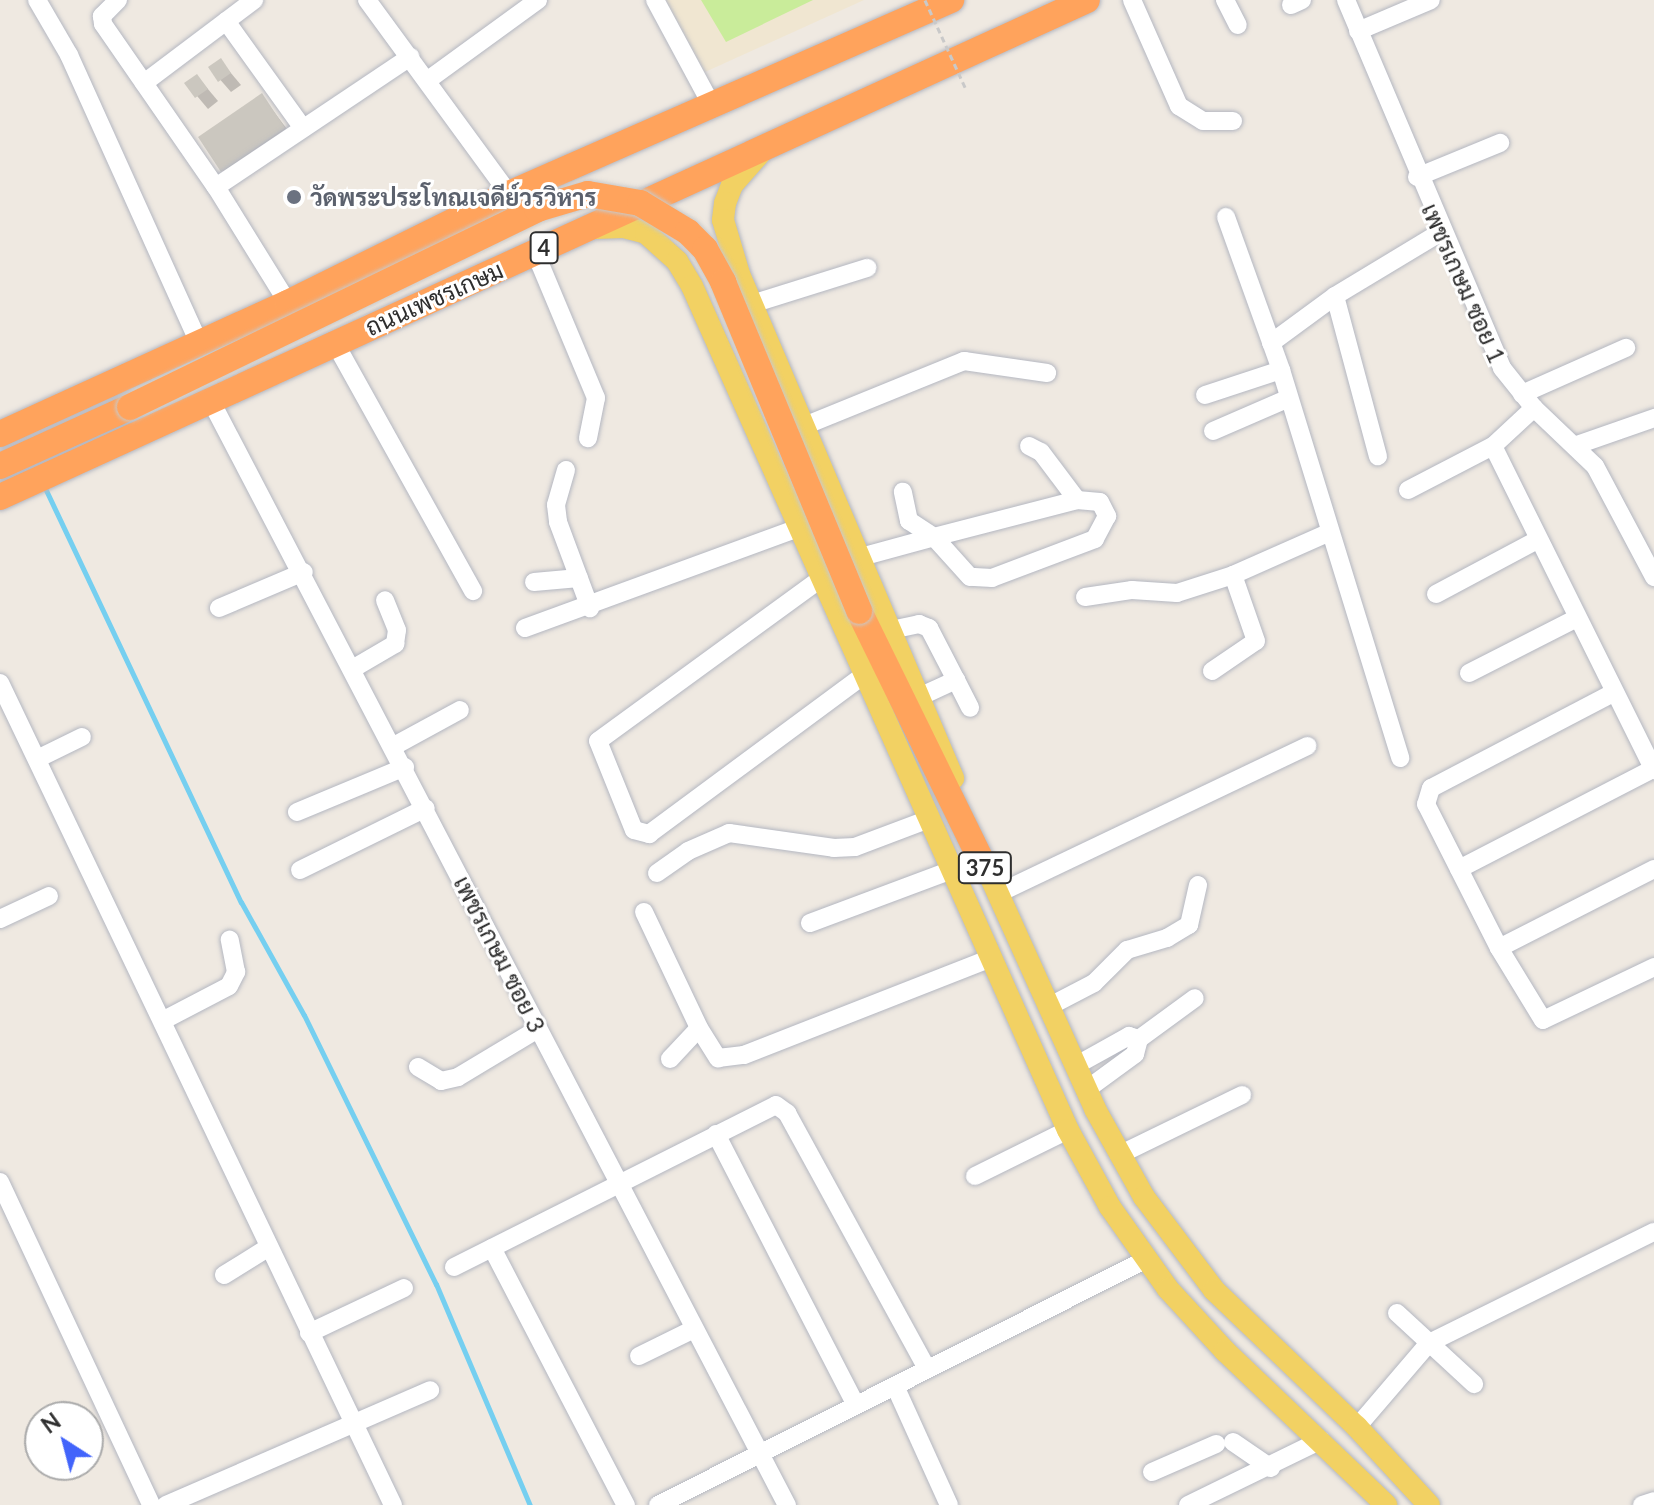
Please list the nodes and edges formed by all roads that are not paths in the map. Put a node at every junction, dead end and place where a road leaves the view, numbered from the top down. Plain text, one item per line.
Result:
1 (37, 0) edge
2 (118, 0) edge
3 (254, 0) edge
4 (367, 0) edge
5 (538, 0) edge
6 (655, 0) edge
7 (951, 0) edge
8 (1087, 0) edge
9 (1132, 0) edge
10 (1225, 0) edge
11 (1346, 0) edge
12 (1431, 0) edge
13 (226, 21) junction
14 (1238, 25) dead end
15 (1358, 31) junction
16 (410, 57) junction
17 (428, 80) junction
18 (144, 83) junction
19 (711, 104) junction
20 (1233, 121) dead end
21 (303, 128) junction
22 (1500, 143) dead end
23 (766, 148) junction
24 (1417, 177) junction
25 (216, 187) junction
26 (509, 194) junction
27 (1226, 217) dead end
28 (581, 231) junction
29 (1441, 232) junction
30 (729, 240) junction
31 (535, 252) junction
32 (677, 261) junction
33 (867, 268) dead end
34 (1335, 296) junction
35 (288, 303) junction
36 (752, 304) junction
37 (199, 343) junction
38 (335, 343) junction
39 (1271, 343) junction
40 (1626, 348) dead end
41 (1281, 370) junction
42 (1047, 373) dead end
43 (1205, 395) dead end
44 (1287, 399) junction
45 (1528, 401) junction
46 (212, 403) junction
47 (1654, 418) edge
48 (804, 426) junction
49 (1213, 431) dead end
50 (0, 434) edge
51 (588, 438) dead end
52 (1577, 445) junction
53 (1029, 446) dead end
54 (1493, 446) junction
55 (1378, 456) dead end
56 (0, 466) edge
57 (566, 470) dead end
58 (1408, 490) dead end
59 (903, 492) dead end
60 (0, 497) edge
61 (1077, 500) junction
62 (796, 529) junction
63 (1328, 533) junction
64 (934, 537) junction
65 (1537, 540) junction
66 (861, 557) junction
67 (1650, 557) edge
68 (304, 572) junction
69 (1233, 575) junction
70 (1654, 577) edge
71 (579, 578) junction
72 (819, 580) junction
73 (534, 582) dead end
74 (473, 591) dead end
75 (1436, 594) dead end
76 (1085, 597) dead end
77 (385, 600) dead end
78 (219, 608) dead end
79 (590, 608) junction
80 (1575, 619) junction
81 (525, 628) dead end
82 (891, 630) junction
83 (354, 668) junction
84 (1212, 671) dead end
85 (1469, 673) dead end
86 (864, 675) junction
87 (956, 680) junction
88 (0, 683) edge
89 (1613, 693) junction
90 (919, 697) junction
91 (970, 708) dead end
92 (460, 710) dead end
93 (82, 737) dead end
94 (394, 746) junction
95 (1307, 746) dead end
96 (1400, 758) dead end
97 (37, 759) junction
98 (405, 767) junction
99 (1654, 770) edge
100 (426, 808) junction
101 (297, 812) dead end
102 (929, 819) junction
103 (1459, 869) junction
104 (1654, 869) edge
105 (300, 870) dead end
106 (952, 870) junction
107 (657, 873) dead end
108 (991, 882) junction
109 (1198, 885) dead end
110 (49, 896) dead end
111 (644, 912) dead end
112 (0, 919) edge
113 (810, 923) dead end
114 (230, 940) dead end
115 (1499, 948) junction
116 (992, 958) junction
117 (1654, 967) edge
118 (1195, 998) dead end
119 (1048, 1007) junction
120 (164, 1020) junction
121 (699, 1028) junction
122 (538, 1029) junction
123 (1139, 1039) junction
124 (670, 1059) dead end
125 (1075, 1066) junction
126 (418, 1067) dead end
127 (1086, 1090) junction
128 (1242, 1095) dead end
129 (1068, 1130) junction
130 (716, 1134) junction
131 (1119, 1155) junction
132 (975, 1176) dead end
133 (0, 1182) edge
134 (616, 1184) junction
135 (1654, 1232) edge
136 (269, 1247) junction
137 (492, 1248) junction
138 (1145, 1260) junction
139 (454, 1267) dead end
140 (224, 1275) dead end
141 (404, 1288) dead end
142 (1397, 1313) dead end
143 (694, 1329) junction
144 (309, 1333) junction
145 (1429, 1343) junction
146 (639, 1356) dead end
147 (927, 1369) junction
148 (1474, 1384) dead end
149 (895, 1386) junction
150 (430, 1390) dead end
151 (856, 1405) junction
152 (351, 1423) junction
153 (1357, 1427) junction
154 (1321, 1440) junction
155 (760, 1454) junction
156 (1271, 1468) junction
157 (1152, 1472) dead end
158 (1654, 1501) edge
159 (151, 1505) edge
160 (166, 1505) edge
161 (393, 1505) edge
162 (626, 1505) edge
163 (658, 1505) edge
164 (787, 1505) edge
165 (949, 1505) edge
166 (1188, 1505) edge
167 (1386, 1505) edge
168 (1429, 1505) edge
169 (1642, 1505) edge

1 - 37 street
2 - 18 street
3 - 13 street
4 - 16 street
5 - 17 street
6 - 19 street
7 - 19 highway
8 - 23 highway, ถนนเพชรเกษม / 4
9 - 20 street
10 - 14 street
11 - 15 street, เพชรเกษม ซอย 1
12 - 15 street
13 - 18 street
13 - 21 street
15 - 24 street, เพชรเกษม ซอย 1
16 - 17 street
16 - 21 street
17 - 26 street
18 - 25 street
19 - 26 highway
21 - 25 street
22 - 24 street
23 - 28 highway, ถนนเพชรเกษม / 4
23 - 30 main road, 375
24 - 29 street, เพชรเกษม ซอย 1
25 - 35 street
26 - 35 highway
27 - 39 street
28 - 31 highway, ถนนเพชรเกษม / 4
28 - 32 main road, 375
29 - 34 street
29 - 45 street, เพชรเกษม ซอย 1
30 - 32 main road
30 - 36 main road, 375
31 - 38 highway, ถนนเพชรเกษม / 4
31 - 51 street
32 - 62 main road, 375
33 - 36 street
34 - 39 street
34 - 55 street
35 - 37 highway
36 - 48 main road, 375
37 - 50 highway
38 - 46 highway, ถนนเพชรเกษม / 4
38 - 74 street
39 - 41 street
40 - 45 street
41 - 43 street
41 - 44 street
42 - 48 street
44 - 49 street
44 - 63 street
45 - 52 street, เพชรเกษม ซอย 1
45 - 54 street
46 - 60 highway, ถนนเพชรเกษม / 4
46 - 68 street, เพชรเกษม ซอย 3
47 - 52 street
48 - 66 main road, 375
52 - 67 street, เพชรเกษม ซอย 1
53 - 61 street
54 - 58 street
54 - 65 street
56 - 108 highway, bridge
57 - 71 street
59 - 64 street
61 - 64 street
61 - 64 street
62 - 72 main road, 375
62 - 79 street
63 - 69 street
63 - 96 street
64 - 66 street
65 - 75 street
65 - 80 street
66 - 82 main road, 375
67 - 70 street, เพชรเกษม ซอย 1
68 - 78 street
68 - 83 street, เพชรเกษม ซอย 3
69 - 76 street
69 - 84 street
71 - 73 street
71 - 79 street
72 - 86 main road, 375
72 - 86 street
77 - 83 street
79 - 81 street
80 - 85 street
80 - 89 street
82 - 87 street
82 - 90 main road, 375
83 - 94 street, เพชรเกษม ซอย 3
86 - 102 main road, 375
87 - 90 street
87 - 91 street
88 - 97 street
89 - 99 street
89 - 103 street
90 - 108 main road, 375
92 - 94 street
93 - 97 street
94 - 98 street, เพชรเกษม ซอย 3
95 - 108 street
97 - 120 street
98 - 100 street, เพชรเกษม ซอย 3
98 - 101 street
99 - 103 street
100 - 105 street
100 - 122 street, เพชรเกษม ซอย 3
102 - 106 main road, 375
102 - 107 street
103 - 115 street
104 - 115 street
106 - 113 street
106 - 116 main road, 375
108 - 119 main road, 375
109 - 119 street
110 - 112 street
111 - 121 street
114 - 120 street
115 - 117 street
116 - 121 street
116 - 129 main road, 375
118 - 123 street
119 - 125 main road, 375
120 - 136 street
121 - 124 street
122 - 126 street
122 - 134 street, เพชรเกษม ซอย 3
123 - 125 street
123 - 127 street
125 - 127 main road, 375
127 - 131 main road, 375
128 - 131 street
129 - 132 street
129 - 138 main road, 375
130 - 134 street
130 - 147 street
130 - 151 street
131 - 153 main road, 375
133 - 159 street
134 - 137 street
134 - 143 street, เพชรเกษม ซอย 3
135 - 145 street
136 - 140 street
136 - 144 street
137 - 139 street
137 - 162 street
138 - 147 street
138 - 154 main road, 375
141 - 144 street
142 - 145 street
143 - 146 street
143 - 155 street, เพชรเกษม ซอย 3
144 - 152 street
145 - 148 street
145 - 153 street
147 - 149 street
149 - 151 street
149 - 165 street
150 - 152 street
151 - 155 street
152 - 160 street
152 - 161 street
153 - 168 main road, 375
154 - 156 street
154 - 167 main road, 375
155 - 163 street
155 - 164 street, เพชรเกษม ซอย 3
156 - 157 street
156 - 166 street
158 - 169 street

